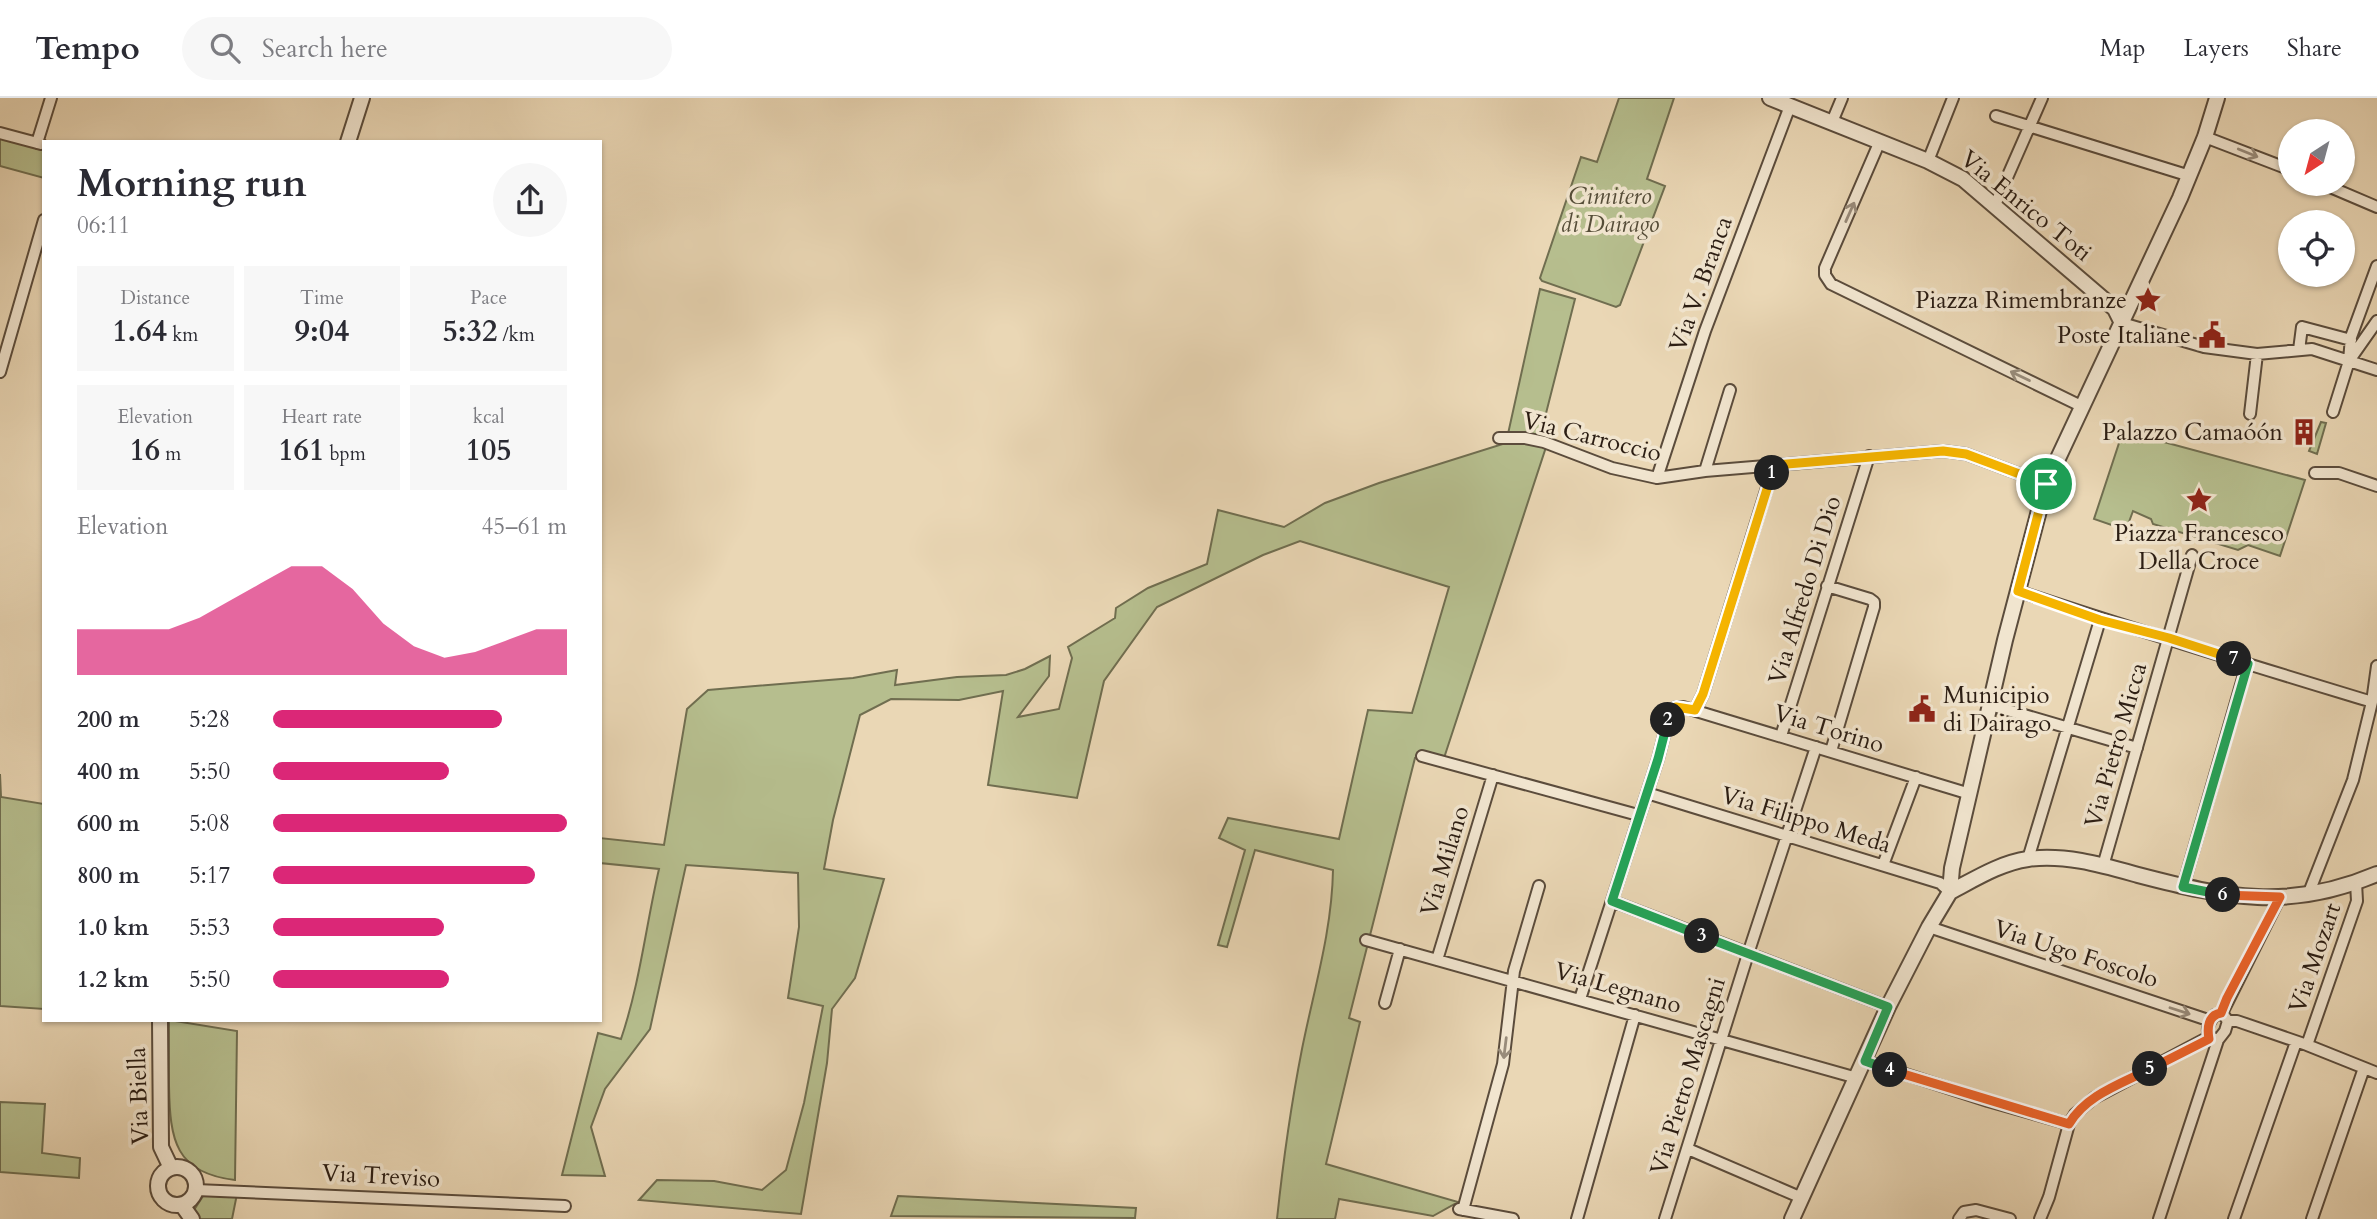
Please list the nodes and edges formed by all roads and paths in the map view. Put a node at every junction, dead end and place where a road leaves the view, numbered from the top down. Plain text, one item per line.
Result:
1 (51, 98) edge
2 (362, 98) edge
3 (1770, 98) edge
4 (1842, 98) edge
5 (1952, 98) edge
6 (2042, 98) edge
7 (2217, 98) edge
8 (1790, 106) junction
9 (1996, 116) dead end
10 (1832, 122) junction
11 (2030, 127) junction
12 (0, 133) edge
13 (2205, 137) junction
14 (349, 140) edge
15 (1880, 141) junction
16 (41, 144) edge
17 (1928, 161) junction
18 (2278, 165) edge
19 (2190, 176) junction
20 (2351, 196) edge
21 (1996, 205) junction
22 (2377, 207) edge
23 (42, 227) edge
24 (2377, 266) edge
25 (2377, 321) edge
26 (2122, 323) junction
27 (2351, 340) junction
28 (2299, 350) junction
29 (2257, 354) junction
30 (2349, 361) junction
31 (2377, 370) edge
32 (0, 372) edge
33 (1730, 390) dead end
34 (2081, 406) junction
35 (2333, 412) dead end
36 (2250, 414) dead end
37 (1499, 438) dead end
38 (1869, 456) junction
39 (1774, 465) junction
40 (1705, 471) junction
41 (2315, 473) dead end
42 (1657, 478) junction
43 (2046, 484) junction
44 (2377, 486) edge
45 (2192, 555) dead end
46 (1827, 586) junction
47 (2018, 591) junction
48 (2100, 620) junction
49 (2169, 638) junction
50 (2248, 664) junction
51 (2377, 666) edge
52 (2372, 702) junction
53 (1990, 705) junction
54 (1695, 710) junction
55 (2067, 728) junction
56 (1781, 736) junction
57 (1816, 747) junction
58 (2137, 748) junction
59 (1831, 751) junction
60 (1422, 756) dead end
61 (1493, 775) junction
62 (1916, 778) junction
63 (1647, 793) junction
64 (1970, 794) junction
65 (1638, 815) junction
66 (1787, 836) junction
67 (2028, 859) junction
68 (1883, 865) junction
69 (2103, 866) junction
70 (2377, 874) edge
71 (2356, 883) junction
72 (1539, 886) dead end
73 (2183, 887) junction
74 (1950, 892) junction
75 (2308, 895) junction
76 (2280, 897) junction
77 (1612, 901) junction
78 (1929, 927) junction
79 (1366, 940) dead end
80 (1400, 949) junction
81 (1748, 954) junction
82 (1437, 960) junction
83 (1513, 981) junction
84 (1580, 999) junction
85 (1385, 1003) dead end
86 (1888, 1007) junction
87 (1635, 1015) junction
88 (2225, 1017) junction
89 (160, 1022) edge
90 (2209, 1023) junction
91 (1722, 1039) junction
92 (2213, 1039) junction
93 (2296, 1042) junction
94 (2307, 1045) junction
95 (1865, 1061) junction
96 (2364, 1069) junction
97 (2377, 1073) edge
98 (1857, 1078) junction
99 (2069, 1124) junction
100 (1688, 1149) junction
101 (171, 1168) junction
102 (195, 1190) junction
103 (1802, 1198) junction
104 (182, 1205) junction
105 (565, 1206) dead end
106 (192, 1219) edge
107 (1513, 1219) edge
108 (1577, 1219) edge
109 (1665, 1219) edge
110 (1792, 1219) edge
111 (1959, 1219) edge
112 (2010, 1219) edge
113 (2040, 1219) edge
114 (2159, 1219) edge
115 (2234, 1219) edge
116 (2312, 1219) edge

1 - 16 street
2 - 14 street
3 - 8 street, Via Enrico Toti
4 - 10 street
5 - 17 street
6 - 11 street
7 - 13 street
8 - 10 street, Via Enrico Toti
8 - 42 street, Via V. Branca
9 - 11 street
10 - 15 street, Via Enrico Toti
11 - 19 street
11 - 21 street
12 - 16 street
13 -> 18 street
13 - 19 street
15 - 17 street, Via Enrico Toti
34 -> 15 street
17 - 21 street, Via Enrico Toti
19 - 26 street
20 - 22 street
21 - 26 street, Via Enrico Toti
23 - 32 street
24 - 27 street
25 - 30 street
26 - 29 street
26 - 34 street
27 - 28 street
27 - 30 street
28 - 29 street
28 - 30 street
29 - 36 street
30 - 31 street
30 - 35 street
33 - 40 street
34 - 43 street
37 - 42 street, Via Carroccio
38 - 39 street, Via Carroccio
38 - 43 street, Via Carroccio
38 - 46 street, Via Alfredo Di Dio
39 - 40 street, Via Carroccio
39 - 54 street
40 - 42 street, Via Carroccio
41 - 44 street
43 - 47 street
45 - 49 street, Via Pietro Micca
46 - 56 street, Via Alfredo Di Dio
46 - 59 street
47 - 48 street
47 - 53 street
48 - 49 street
48 - 55 street
49 - 50 street
49 - 58 street, Via Pietro Micca
50 - 52 street
50 - 73 street
51 - 52 street
52 - 75 street
53 - 55 street
53 - 64 street
54 - 56 street, Via Torino
54 - 63 street, Via Torino
55 - 58 street
55 - 67 street
56 - 57 street, Via Torino
57 - 59 street, Via Torino
57 - 66 street, Via Pietro Mascagni
58 - 69 street, Via Pietro Micca
59 - 62 street, Via Torino
60 - 61 street
61 - 65 street
61 - 82 street, Via Milano
62 - 64 street, Via Torino
62 - 68 street
63 - 65 street
63 - 66 street, Via Filippo Meda
64 - 74 street
65 - 77 street
66 - 68 street, Via Filippo Meda
66 - 81 street, Via Pietro Mascagni
67 - 69 street
67 - 74 street
68 - 74 street, Via Filippo Meda
69 - 73 street
70 - 71 street
71 - 75 street
71 - 94 street, Via Mozart
72 - 83 street
73 - 76 street
74 - 78 street
75 - 76 street
76 - 88 street
77 - 81 street
77 - 84 street
78 - 86 street
78 -> 90 street, Via Ugo Foscolo
79 - 80 street, Via Legnano
80 - 82 street, Via Legnano
80 - 85 street
81 - 86 street
81 - 91 street, Via Pietro Mascagni
82 - 83 street, Via Legnano
83 - 84 street, Via Legnano
83 -> 107 street
84 - 87 street, Via Legnano
86 - 95 street
87 - 91 street, Via Legnano
87 - 108 street
88 - 90 street
88 - 92 street
88 - 93 street
89 - 101 street, Via Biella
90 - 92 street
91 - 98 street, Via Legnano
91 - 100 street, Via Pietro Mascagni
92 - 99 street
92 - 114 street
93 - 94 street
93 - 115 street
94 - 96 street
95 - 98 street
95 - 99 street
96 - 97 street
96 - 116 street
98 - 103 street
99 - 113 street
100 - 103 street
100 - 109 street, Via Pietro Mascagni
101 - 102 street
101 - 104 street
102 - 104 street
102 - 105 street, Via Treviso
103 - 110 street
104 - 106 street
111 - 112 street

